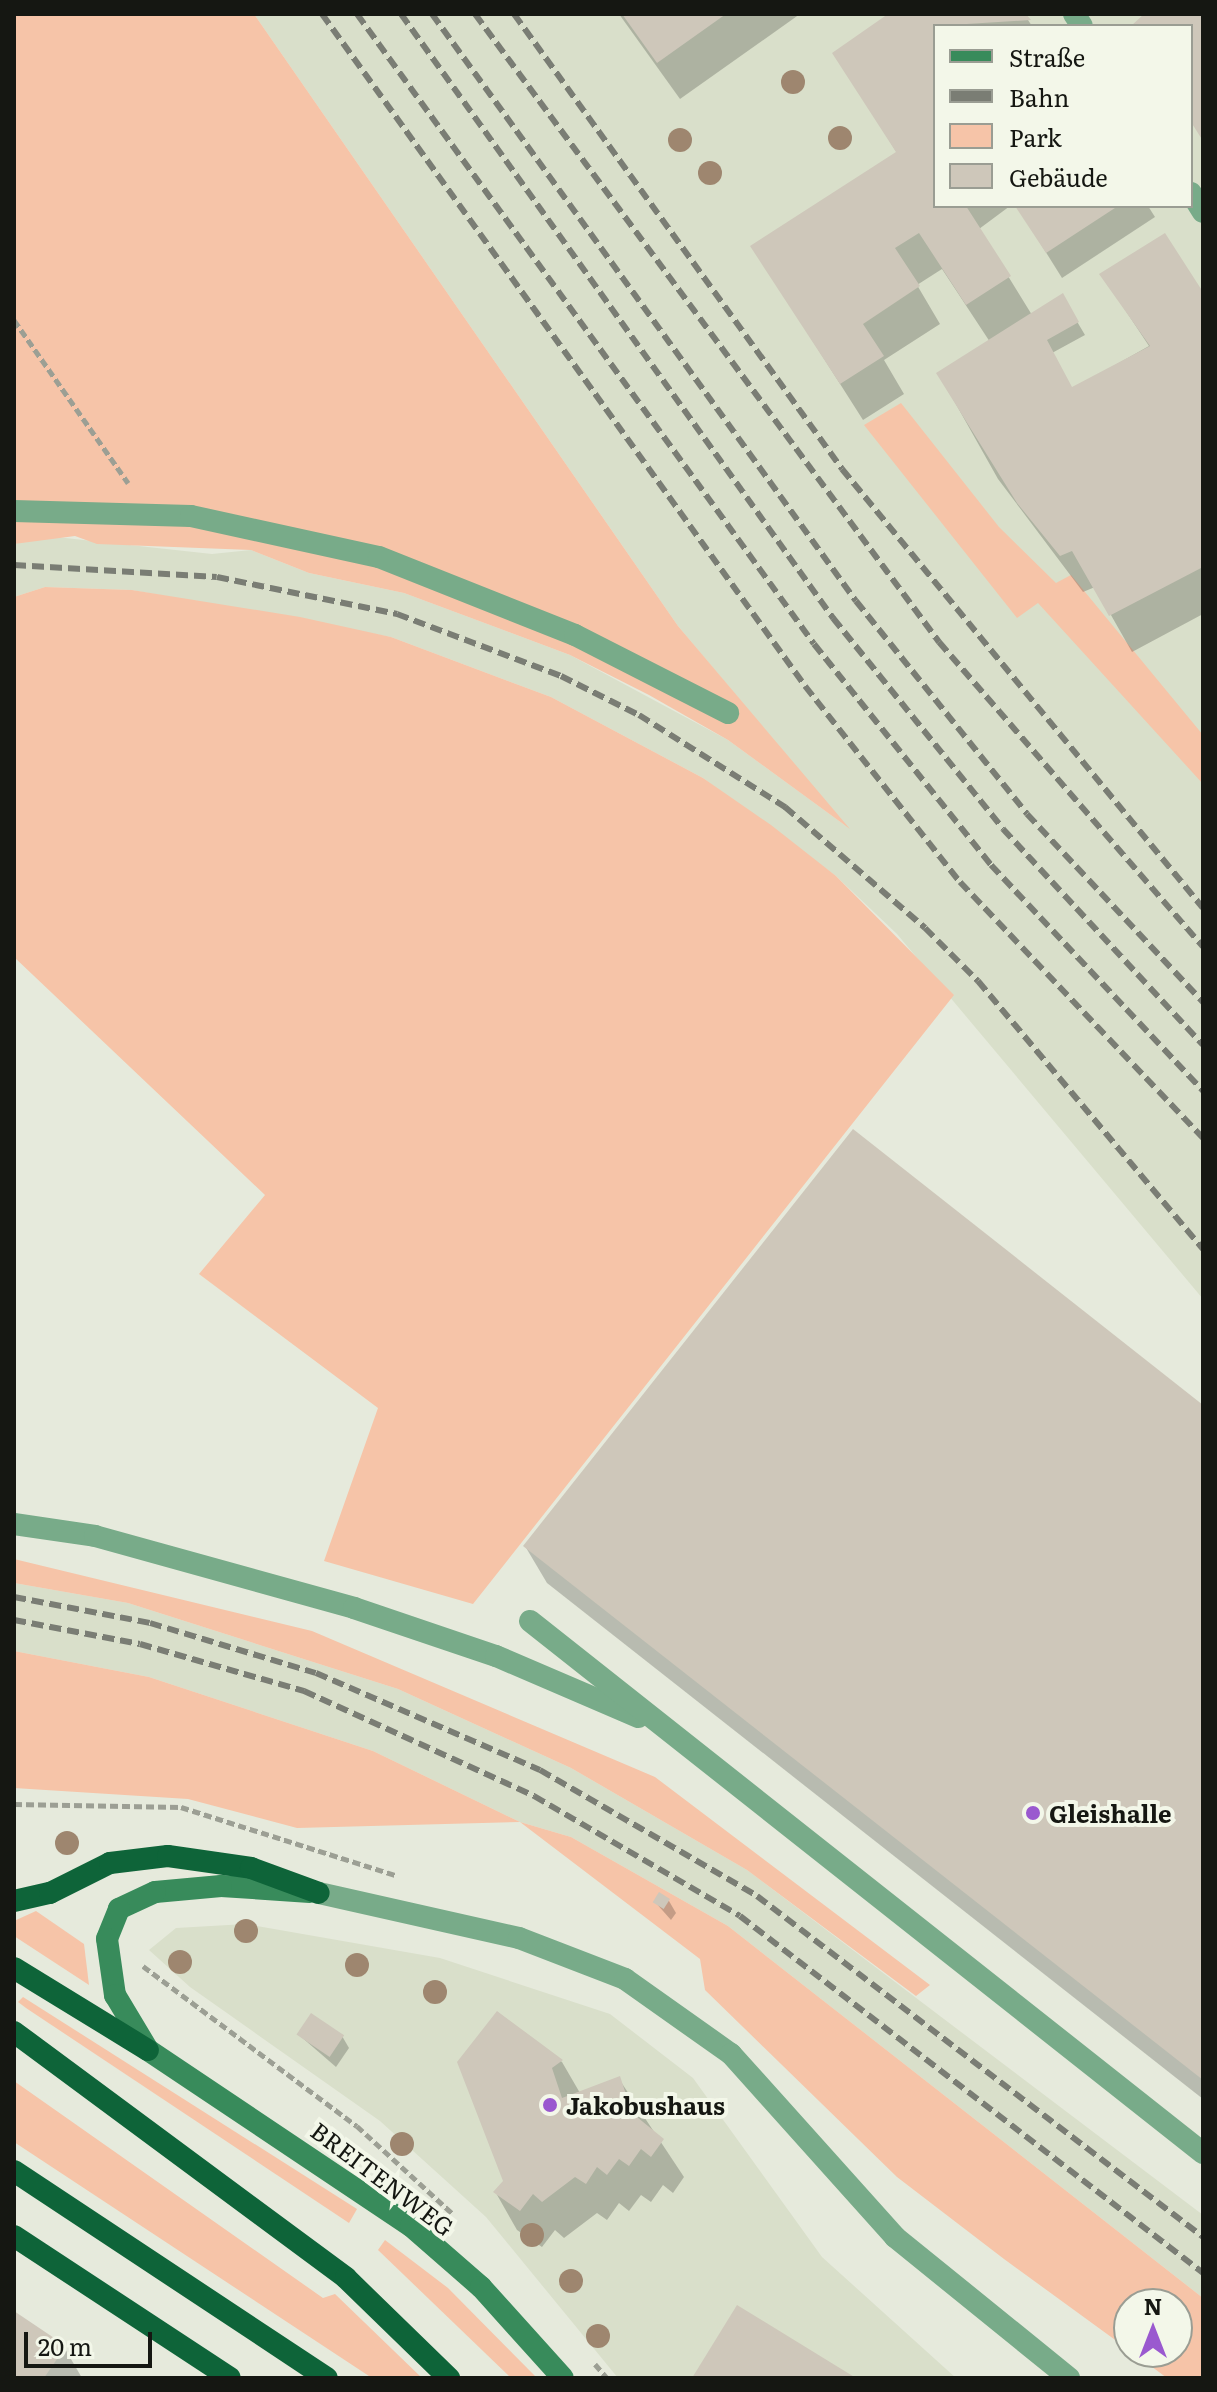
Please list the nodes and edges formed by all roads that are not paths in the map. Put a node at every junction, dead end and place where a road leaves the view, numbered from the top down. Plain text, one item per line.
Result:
1 (14, 511) edge
2 (728, 713) dead end
3 (14, 1524) edge
4 (530, 1621) dead end
5 (668, 1730) junction
6 (319, 1893) junction
7 (14, 1901) edge
8 (14, 1968) edge
9 (14, 2032) edge
10 (148, 2050) junction
11 (1203, 2153) edge
12 (14, 2171) edge
13 (14, 2236) edge
14 (230, 2378) edge
15 (327, 2378) edge
16 (449, 2378) edge
17 (563, 2378) edge
18 (1069, 2378) edge

1 - 2 street
3 - 5 street
4 - 5 street
5 - 11 street
6 - 7 highway
6 - 10 main road
6 - 18 street
8 - 10 highway
9 - 16 highway
10 - 17 main road, BREITENWEG
12 - 15 highway
13 - 14 highway

